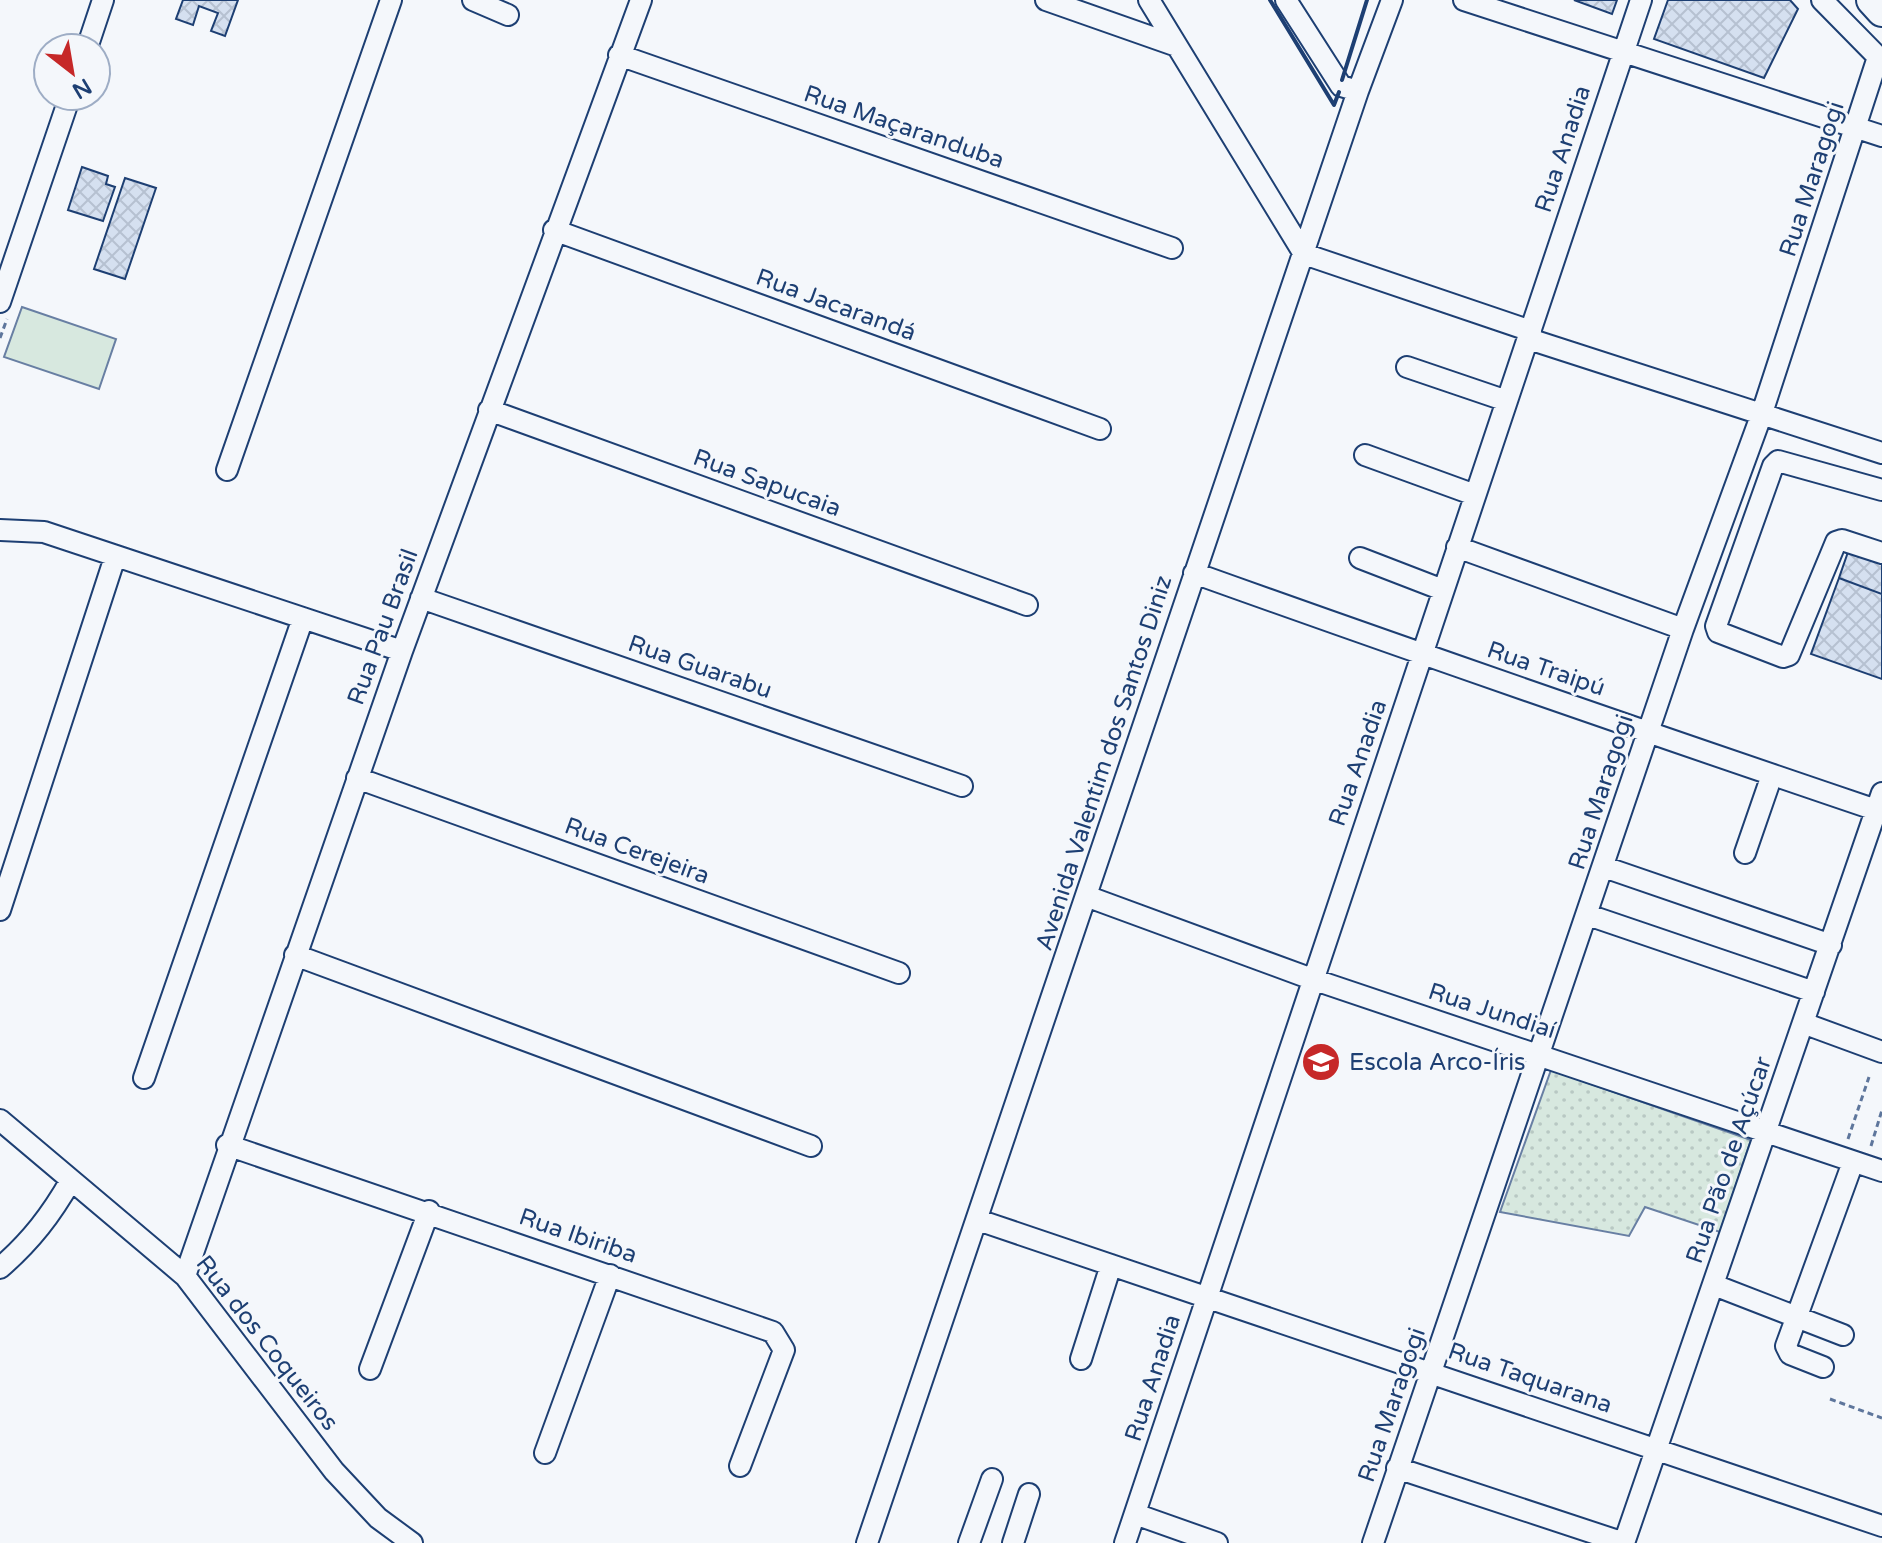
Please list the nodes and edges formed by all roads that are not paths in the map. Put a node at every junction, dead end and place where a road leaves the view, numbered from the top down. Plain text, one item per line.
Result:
1 (103, 0) edge
2 (391, 0) edge
3 (473, 0) edge
4 (641, 0) edge
5 (1046, 0) edge
6 (1149, 0) edge
7 (1286, 0) edge
8 (1392, 0) edge
9 (1464, 0) edge
10 (1641, 0) edge
11 (1822, 0) edge
12 (1872, 0) edge
13 (1882, 11) edge
14 (508, 15) dead end
15 (1163, 22) junction
16 (92, 32) edge
17 (1145, 34) junction
18 (1177, 46) junction
19 (1622, 51) junction
20 (619, 55) junction
21 (1880, 59) edge
22 (1358, 91) junction
23 (65, 112) edge
24 (1855, 130) junction
25 (1882, 136) edge
26 (554, 230) junction
27 (1172, 248) dead end
28 (1304, 254) junction
29 (0, 302) edge
30 (1530, 335) junction
31 (1407, 367) dead end
32 (1507, 401) junction
33 (489, 410) junction
34 (1761, 416) junction
35 (1100, 429) dead end
36 (1868, 448) edge
37 (1365, 455) dead end
38 (227, 470) dead end
39 (1850, 478) junction
40 (1882, 490) edge
41 (1475, 495) junction
42 (0, 530) edge
43 (1457, 547) junction
44 (1882, 553) edge
45 (115, 557) junction
46 (1360, 558) dead end
47 (1194, 573) junction
48 (1443, 590) junction
49 (421, 598) junction
50 (1027, 605) dead end
51 (303, 618) junction
52 (1683, 629) junction
53 (402, 651) junction
54 (1422, 656) junction
55 (1648, 733) junction
56 (1772, 775) junction
57 (357, 778) junction
58 (962, 786) dead end
59 (1880, 805) edge
60 (1745, 853) dead end
61 (1604, 867) junction
62 (1086, 896) junction
63 (0, 910) edge
64 (1588, 915) junction
65 (1831, 945) junction
66 (295, 955) junction
67 (899, 973) dead end
68 (1312, 979) junction
69 (1814, 992) junction
70 (1803, 1023) junction
71 (1882, 1052) edge
72 (1540, 1054) junction
73 (144, 1078) dead end
74 (0, 1120) edge
75 (1767, 1130) junction
76 (227, 1145) junction
77 (811, 1146) dead end
78 (1860, 1164) edge
79 (71, 1180) junction
80 (429, 1211) junction
81 (978, 1220) junction
82 (1111, 1265) junction
83 (0, 1268) edge
84 (610, 1275) junction
85 (185, 1276) junction
86 (1714, 1285) junction
87 (1207, 1297) junction
88 (1797, 1319) junction
89 (1843, 1335) dead end
90 (1081, 1359) dead end
91 (1823, 1367) dead end
92 (370, 1369) dead end
93 (1430, 1371) junction
94 (1657, 1449) junction
95 (545, 1453) dead end
96 (740, 1466) dead end
97 (1397, 1468) junction
98 (992, 1479) dead end
99 (1029, 1494) dead end
100 (1135, 1514) junction
101 (1882, 1526) edge
102 (412, 1543) edge
103 (869, 1543) edge
104 (969, 1543) edge
105 (1013, 1543) edge
106 (1125, 1543) edge
107 (1217, 1543) edge
108 (1373, 1543) edge
109 (1624, 1543) edge

1 - 16 street
2 - 38 street
3 - 14 street
4 - 20 street, Rua Pau Brasil
5 - 17 street
6 - 15 street
7 - 22 street
8 - 22 street, Avenida Valentim dos Santos Diniz
9 - 19 street
10 - 19 street, Rua Anadia
11 - 21 street
12 - 13 highway
15 - 17 street
15 - 18 street
17 - 18 street
18 - 28 street
19 - 24 street
19 - 30 street, Rua Anadia
20 - 26 street, Rua Pau Brasil
20 - 27 street, Rua Maçaranduba
21 - 24 street, Rua Maragogi
22 - 28 street, Avenida Valentim dos Santos Diniz
23 - 29 street
24 - 25 street
24 - 34 street, Rua Maragogi
26 - 33 street, Rua Pau Brasil
26 - 35 street, Rua Jacarandá
28 - 30 street
28 - 47 street, Avenida Valentim dos Santos Diniz
30 - 32 street, Rua Anadia
30 - 34 street
31 - 32 street
32 - 41 street, Rua Anadia
33 - 49 street, Rua Pau Brasil
33 - 50 street, Rua Sapucaia
34 - 36 street
34 - 52 street, Rua Maragogi
36 - 39 street
37 - 41 street
39 - 40 street
39 - 44 street
41 - 43 street, Rua Anadia
42 - 45 street
43 - 48 street, Rua Anadia
43 - 52 street
45 - 51 street
45 - 63 street
46 - 48 street
47 - 54 street, Rua Traipú
47 - 62 street, Avenida Valentim dos Santos Diniz
48 - 54 street, Rua Anadia
49 - 53 street, Rua Pau Brasil
49 - 58 street, Rua Guarabu
51 - 53 street
51 - 73 street
52 - 55 street, Rua Maragogi
53 - 57 street, Rua Pau Brasil
54 - 55 street, Rua Traipú
54 - 68 street, Rua Anadia
55 - 56 street, Rua Traipú
55 - 61 street, Rua Maragogi
56 - 59 street, Rua Traipú
56 - 60 street
57 - 66 street, Rua Pau Brasil
57 - 67 street, Rua Cerejeira
59 - 65 street, Rua Pão de Açúcar
61 - 64 street, Rua Maragogi
61 - 65 street
62 - 68 street, Rua Jundiaí
62 - 81 street, Avenida Valentim dos Santos Diniz
64 - 69 street
64 - 72 street, Rua Maragogi
65 - 69 street, Rua Pão de Açúcar
66 - 76 street, Rua Pau Brasil
66 - 77 street
68 - 72 street, Rua Jundiaí
68 - 87 street, Rua Anadia
69 - 70 street, Rua Pão de Açúcar
70 - 71 street
70 - 75 street, Rua Pão de Açúcar
72 - 75 street, Rua Jundiaí
72 - 93 street, Rua Maragogi
74 - 79 street, Rua dos Coqueiros
75 - 78 street, Rua Jundiaí
75 - 86 street, Rua Pão de Açúcar
76 - 80 street, Rua Ibiriba
76 - 85 street, Rua Pau Brasil
78 - 88 street
79 - 83 street
79 - 85 street, Rua dos Coqueiros
80 - 84 street, Rua Ibiriba
80 - 92 street
81 - 82 street, Rua Taquarana
81 - 103 street, Avenida Valentim dos Santos Diniz
82 - 87 street, Rua Taquarana
82 - 90 street
84 - 95 street
84 - 96 street, Rua Ibiriba
85 - 102 street, Rua dos Coqueiros
86 - 88 street
86 - 94 street, Rua Pão de Açúcar
87 - 93 street, Rua Taquarana
87 - 100 street, Rua Anadia
88 - 89 street
88 - 91 street
93 - 94 street, Rua Taquarana
93 - 97 street, Rua Maragogi
94 - 101 street, Rua Taquarana
94 - 109 street, Rua Pão de Açúcar
97 - 108 street, Rua Maragogi
97 - 109 street
98 - 104 street
99 - 105 street
100 - 106 street, Rua Anadia
100 - 107 street

